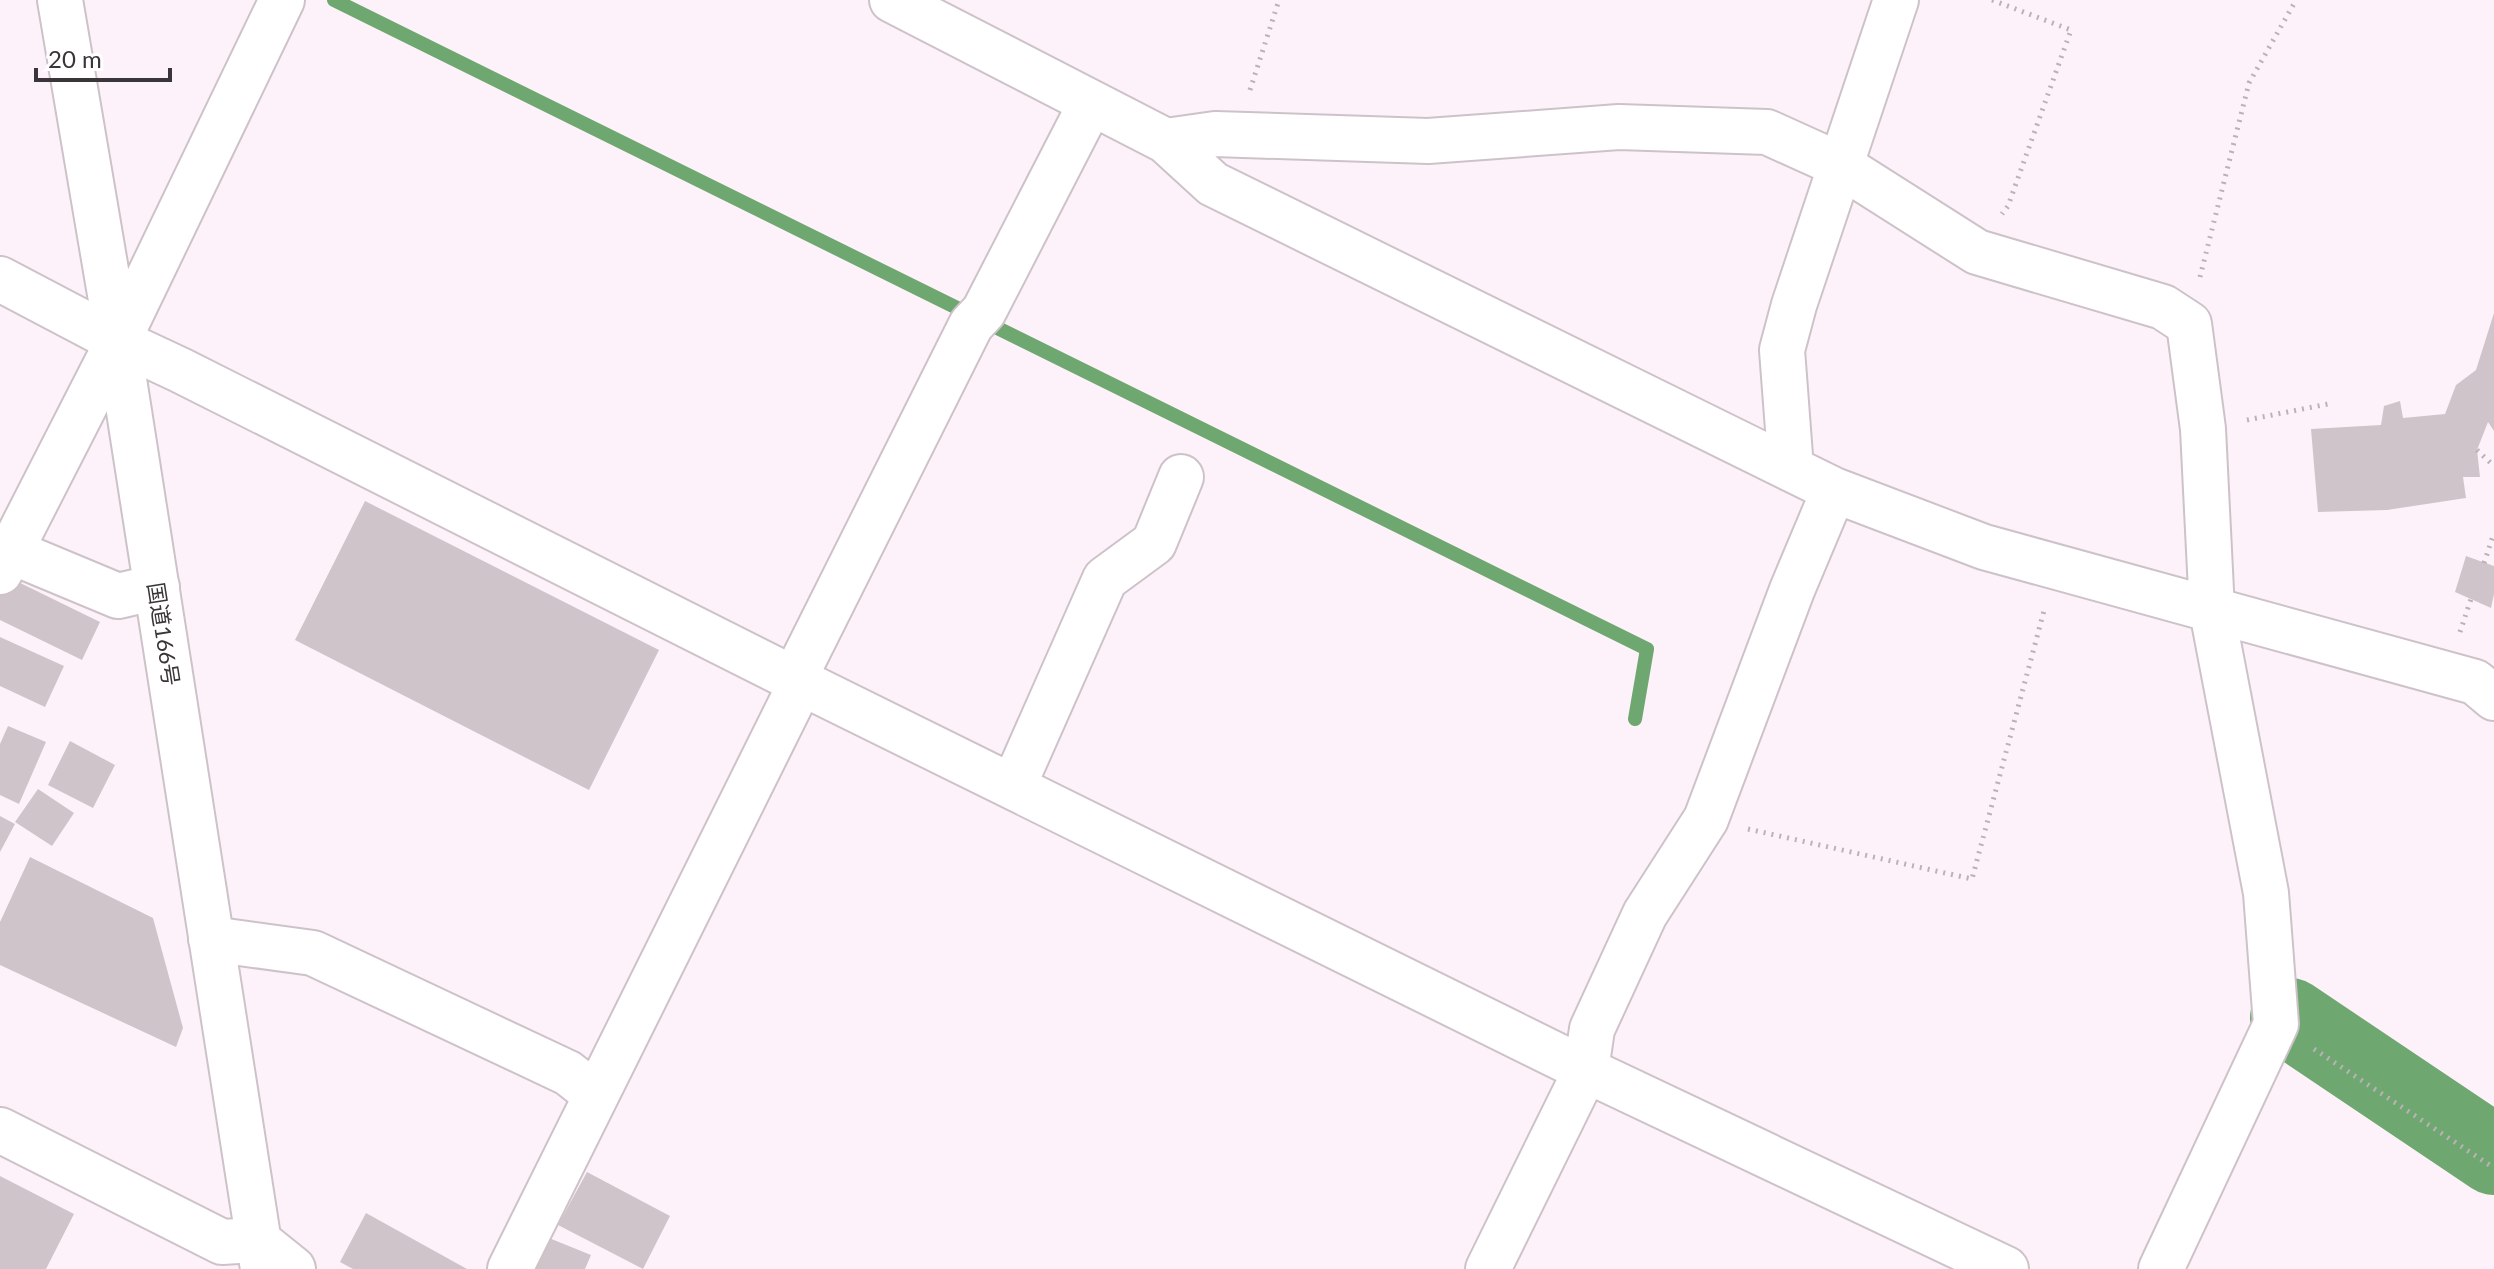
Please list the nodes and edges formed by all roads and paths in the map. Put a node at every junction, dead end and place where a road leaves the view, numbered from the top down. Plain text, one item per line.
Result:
1 (60, 0) edge
2 (282, 0) edge
3 (892, 0) edge
4 (1279, 0) edge
5 (1896, 0) edge
6 (1992, 0) edge
7 (2296, 0) edge
8 (1091, 103) junction
9 (1235, 134) junction
10 (1166, 141) junction
11 (1840, 165) junction
12 (1977, 252) junction
13 (0, 279) edge
14 (2189, 324) junction
15 (118, 341) junction
16 (2333, 403) dead end
17 (2203, 429) junction
18 (2477, 450) dead end
19 (2494, 466) edge
20 (1791, 469) junction
21 (1181, 477) dead end
22 (1834, 490) junction
23 (2494, 533) edge
24 (5, 562) edge
25 (2484, 563) dead end
26 (2056, 568) junction
27 (157, 587) junction
28 (2212, 611) junction
29 (798, 681) junction
30 (2494, 698) edge
31 (1013, 787) junction
32 (1706, 819) junction
33 (211, 939) junction
34 (2276, 1024) junction
35 (1586, 1070) junction
36 (596, 1095) junction
37 (0, 1130) edge
38 (2494, 1168) edge
39 (260, 1254) edge
40 (293, 1269) edge
41 (510, 1269) edge
42 (1488, 1269) edge
43 (2006, 1269) edge
44 (2161, 1269) edge

1 - 15 main road, 国道166号
2 - 15 main road
3 - 8 main road
4 - 9 path
5 - 11 main road
6 - 12 path
7 - 14 path
8 - 10 main road
8 - 29 main road
9 - 10 main road
9 - 11 main road
10 - 20 main road
11 - 12 main road
11 - 20 main road
12 - 14 main road
13 - 15 main road
14 - 17 main road
15 - 24 main road
15 - 27 main road, 国道166号
15 - 29 main road
16 - 17 path
17 - 28 main road
18 - 19 path
20 - 22 main road
21 - 31 main road
22 - 26 main road
22 - 32 main road
23 - 25 path
24 - 27 main road
26 - 28 main road
26 - 32 path
27 - 33 main road, 国道166号
28 - 30 main road
28 - 34 main road
29 - 31 main road
29 - 36 main road
31 - 35 main road
32 - 35 main road
33 - 36 main road
33 - 39 main road, 国道166号
34 - 38 path
34 - 44 main road
35 - 42 main road
35 - 43 main road
36 - 41 main road
37 - 39 main road
39 - 40 main road

